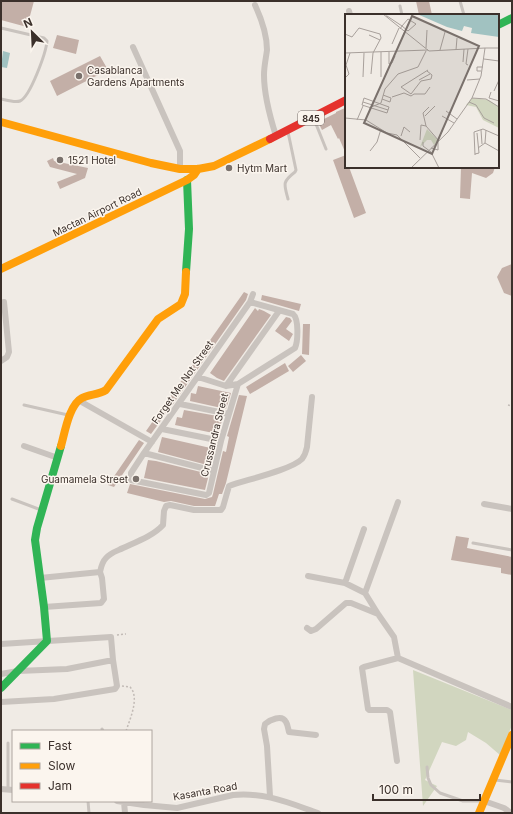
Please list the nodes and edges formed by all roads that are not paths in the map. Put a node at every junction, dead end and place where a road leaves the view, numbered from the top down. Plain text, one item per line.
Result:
1 (460, 1) edge
2 (255, 5) dead end
3 (400, 6) dead end
4 (402, 14) edge
5 (464, 14) edge
6 (512, 18) edge
7 (499, 24) edge
8 (1, 28) edge
9 (133, 47) dead end
10 (1, 99) edge
11 (345, 101) edge
12 (313, 117) junction
13 (1, 122) edge
14 (288, 131) junction
15 (276, 136) junction
16 (326, 149) dead end
17 (180, 169) junction
18 (198, 169) junction
19 (187, 180) junction
20 (288, 199) dead end
21 (1, 269) edge
22 (253, 294) dead end
23 (4, 302) dead end
24 (250, 302) junction
25 (279, 311) junction
26 (1, 361) edge
27 (198, 377) junction
28 (238, 384) junction
29 (226, 386) junction
30 (312, 397) dead end
31 (78, 400) junction
32 (180, 404) junction
33 (24, 405) dead end
34 (228, 414) junction
35 (70, 416) junction
36 (162, 428) junction
37 (221, 441) junction
38 (152, 442) junction
39 (24, 446) dead end
40 (144, 453) junction
41 (58, 458) junction
42 (214, 471) junction
43 (211, 491) joint
44 (12, 500) dead end
45 (398, 502) dead end
46 (484, 504) dead end
47 (512, 508) edge
48 (43, 510) junction
49 (364, 529) dead end
50 (473, 544) dead end
51 (512, 550) edge
52 (100, 572) junction
53 (308, 576) dead end
54 (40, 578) junction
55 (345, 583) junction
56 (365, 593) junction
57 (44, 607) junction
58 (378, 614) junction
59 (307, 628) dead end
60 (48, 641) junction
61 (1, 644) edge
62 (398, 658) junction
63 (112, 660) junction
64 (18, 671) junction
65 (1, 674) edge
66 (1, 688) edge
67 (1, 702) edge
68 (512, 707) edge
69 (316, 735) dead end
70 (512, 735) edge
71 (8, 743) dead end
72 (397, 761) dead end
73 (427, 767) dead end
74 (493, 780) junction
75 (512, 782) edge
76 (7, 790) edge
77 (270, 796) junction
78 (484, 801) junction
79 (88, 802) edge
80 (120, 802) edge
81 (168, 810) edge
82 (89, 813) edge
83 (125, 813) edge
84 (318, 813) edge
85 (479, 813) edge
86 (511, 813) edge

1 - 5 lane
2 - 15 street
3 - 4 lane
6 - 7 main road
8 - 10 lane
9 - 17 street
11 - 12 main road, 845
12 - 14 main road, 845
12 - 16 lane
13 - 17 main road, 845
14 - 15 main road, 845
14 - 20 lane
15 - 18 main road, 845
17 - 18 main road, 845
18 - 19 main road, Mactan Airport Road
19 - 21 main road, Mactan Airport Road
19 - 31 main road
22 - 24 street, Forget Me Not Street
23 - 26 street
24 - 25 street
24 - 27 street, Forget Me Not Street
25 - 28 street
25 - 29 street
27 - 29 street
27 - 32 street, Forget Me Not Street
28 - 29 street
28 - 34 street, Crussandra Street
30 - 52 street
31 - 35 main road
31 - 38 street
32 - 34 street
32 - 36 street, Forget Me Not Street
33 - 35 lane
34 - 37 street, Crussandra Street
35 - 41 main road
36 - 37 street
36 - 38 street, Forget Me Not Street
37 - 42 street, Crussandra Street
38 - 40 street, Forget Me Not Street
39 - 41 street
40 - 42 street
40 - 43 street, Forget Me Not Street
41 - 48 main road
42 - 43 street, Crussandra Street
44 - 48 lane
45 - 56 street
46 - 47 street
48 - 54 main road
49 - 55 street
50 - 51 lane
52 - 54 street
52 - 57 street
53 - 55 street
54 - 57 main road
55 - 56 street
56 - 58 street
57 - 60 main road
58 - 59 street
58 - 62 street
60 - 61 street
60 - 63 street
60 - 64 main road
62 - 68 street
62 - 72 street
63 - 64 street
63 - 67 street
64 - 65 street
64 - 66 main road
69 - 77 street
70 - 74 main road
71 - 76 lane
73 - 78 lane
74 - 75 lane
74 - 78 main road
77 - 81 street, Kasanta Road
77 - 84 street, Kasanta Road
78 - 85 main road
78 - 86 street
79 - 82 lane
80 - 81 street, Kasanta Road
80 - 83 street

